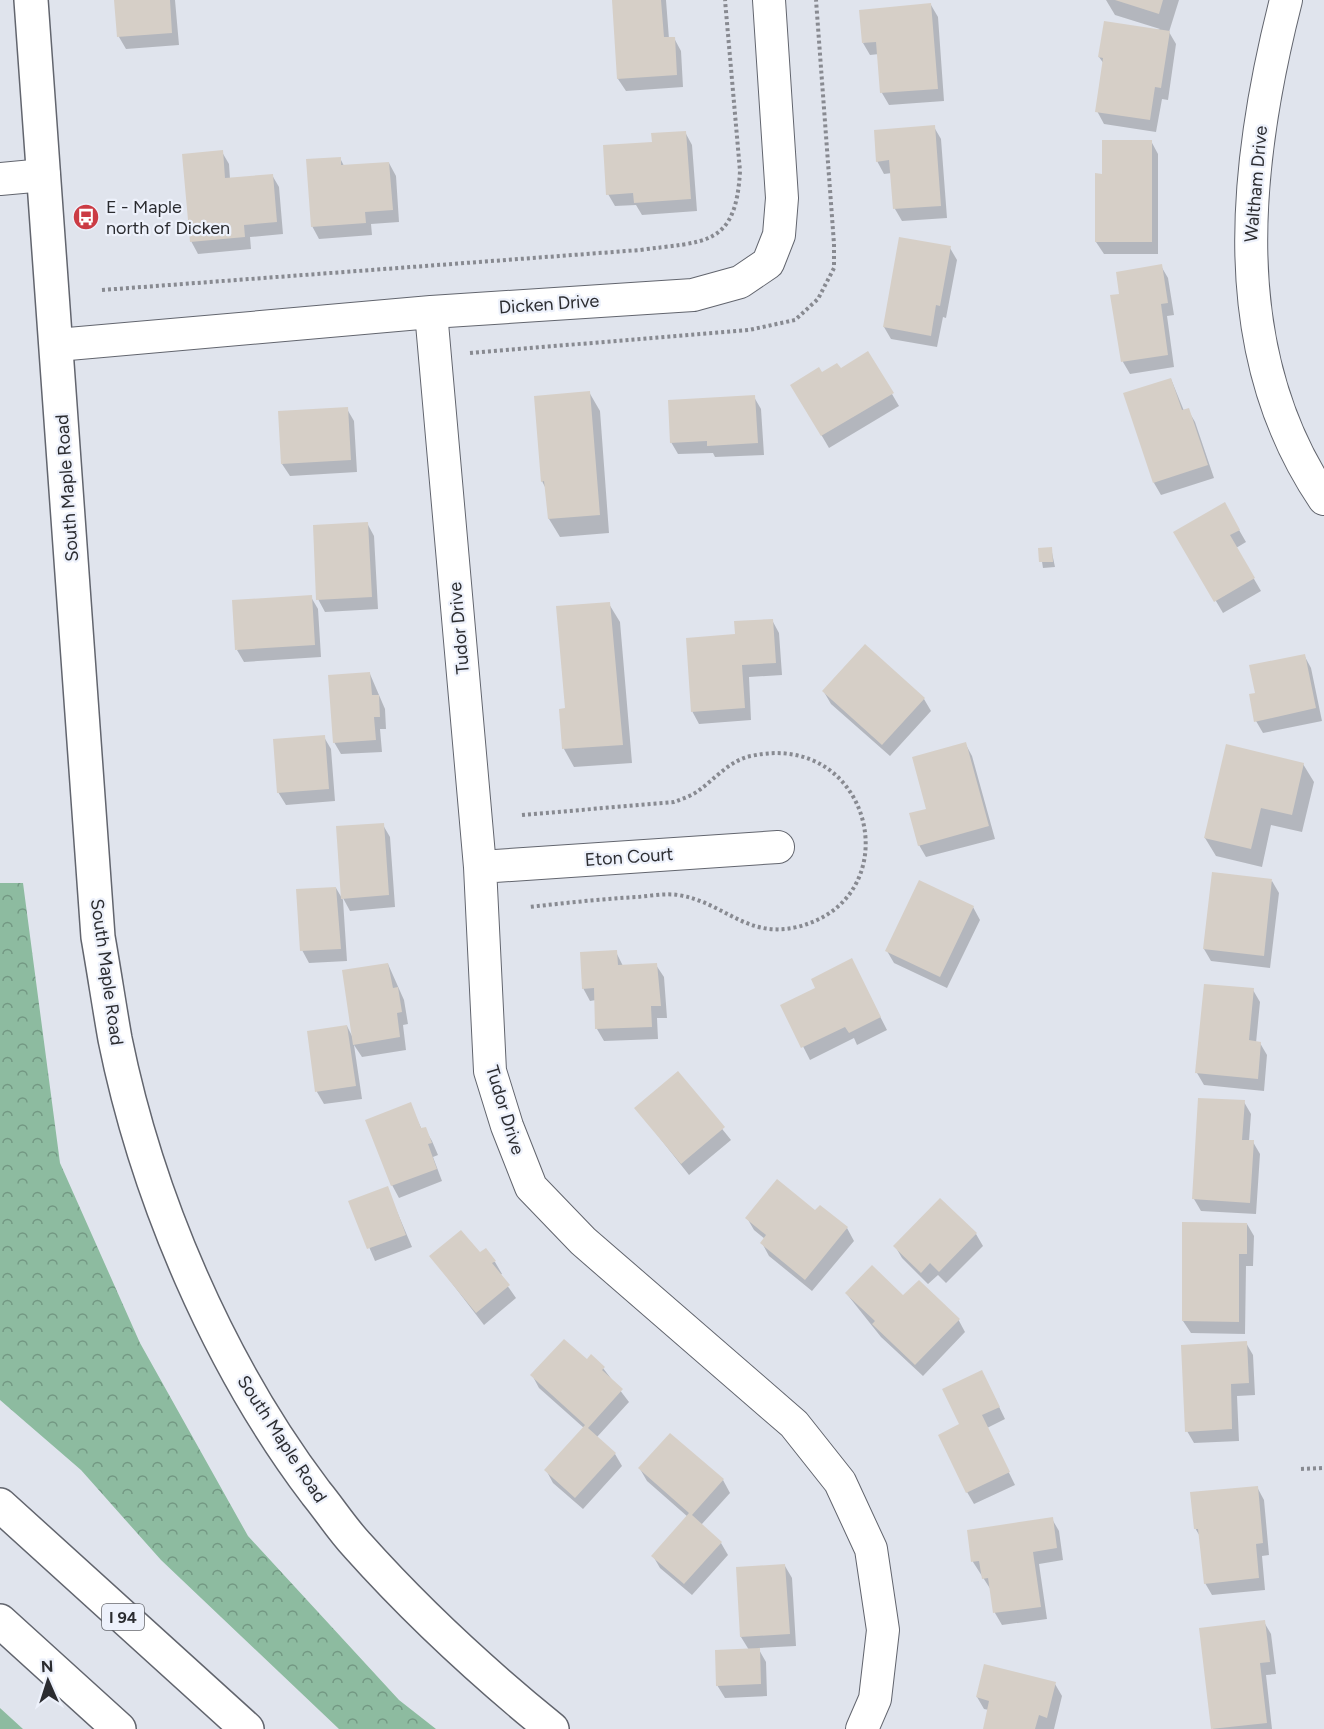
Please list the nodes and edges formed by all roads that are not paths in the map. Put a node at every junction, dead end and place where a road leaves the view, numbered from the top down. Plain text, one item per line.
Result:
1 (31, 0) edge
2 (768, 0) edge
3 (1286, 0) edge
4 (44, 175) junction
5 (0, 179) edge
6 (432, 312) junction
7 (57, 345) junction
8 (1324, 499) edge
9 (778, 847) dead end
10 (480, 867) junction
11 (0, 1505) edge
12 (0, 1621) edge
13 (119, 1729) edge
14 (247, 1729) edge
15 (552, 1729) edge
16 (862, 1729) edge

1 - 4 main road, South Maple Road
2 - 6 street, Dicken Drive
3 - 8 street, Waltham Drive
4 - 5 street
4 - 7 main road, South Maple Road
6 - 7 street, Dicken Drive
6 - 10 street, Tudor Drive
7 - 15 main road, South Maple Road
9 - 10 street, Eton Court
10 - 16 street, Tudor Drive
11 - 14 main road, I 94
12 - 13 main road

